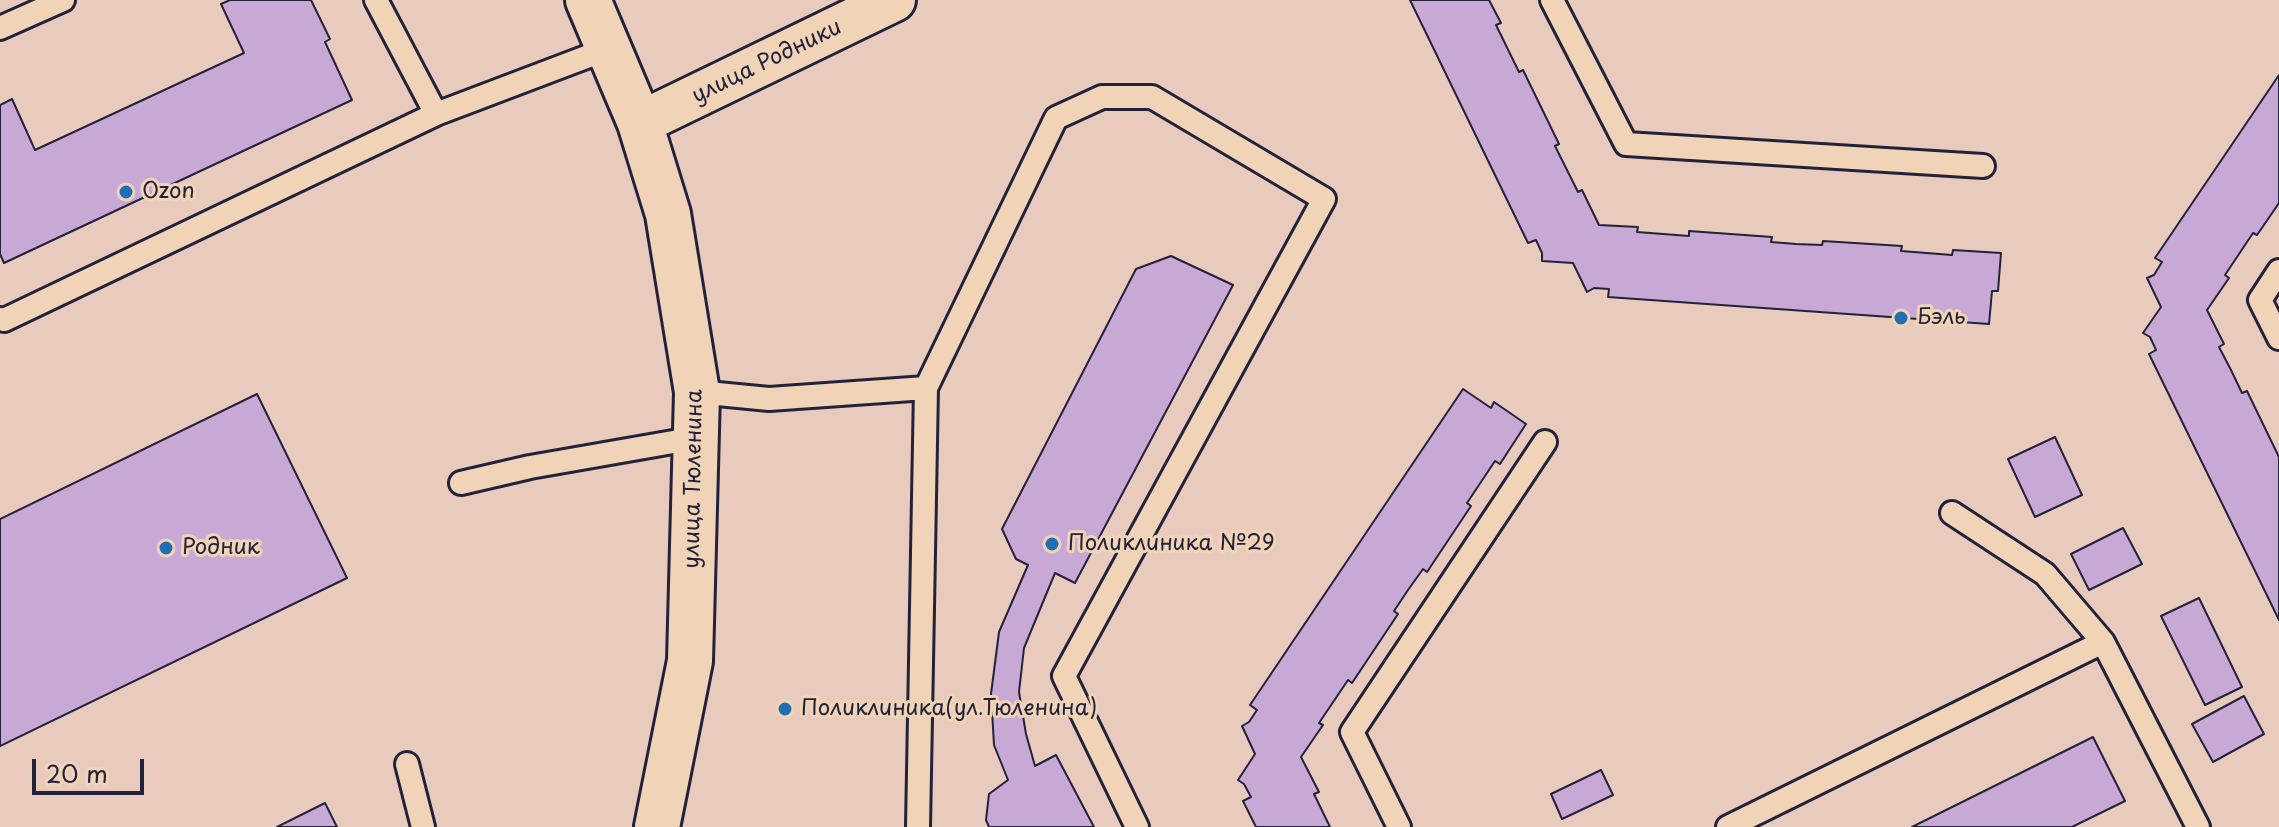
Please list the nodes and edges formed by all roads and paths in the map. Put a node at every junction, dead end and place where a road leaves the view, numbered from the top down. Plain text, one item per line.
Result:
1 (63, 0) edge
2 (376, 0) edge
3 (588, 0) edge
4 (894, 0) edge
5 (1552, 0) edge
6 (0, 28) edge
7 (610, 48) junction
8 (436, 114) junction
9 (640, 123) junction
10 (1983, 166) dead end
11 (2279, 271) edge
12 (0, 319) edge
13 (2279, 338) edge
14 (926, 388) junction
15 (697, 392) junction
16 (696, 438) junction
17 (1545, 442) dead end
18 (461, 483) dead end
19 (1952, 513) dead end
20 (2103, 642) junction
21 (407, 764) dead end
22 (423, 827) edge
23 (657, 827) edge
24 (918, 827) edge
25 (1137, 827) edge
26 (1399, 827) edge
27 (1728, 827) edge
28 (2198, 827) edge

1 - 6 lane
2 - 8 lane
3 - 7 street, улица Тюленина
4 - 9 street, улица Родники
5 - 10 lane
7 - 8 lane
7 - 9 street, улица Тюленина
8 - 12 lane
9 - 15 street, улица Тюленина
11 - 13 lane
14 - 15 lane
14 - 24 lane
14 - 25 lane
15 - 16 street, улица Тюленина
16 - 18 lane
16 - 23 street, улица Тюленина
17 - 26 lane
19 - 20 lane
20 - 27 lane
20 - 28 lane
21 - 22 lane

